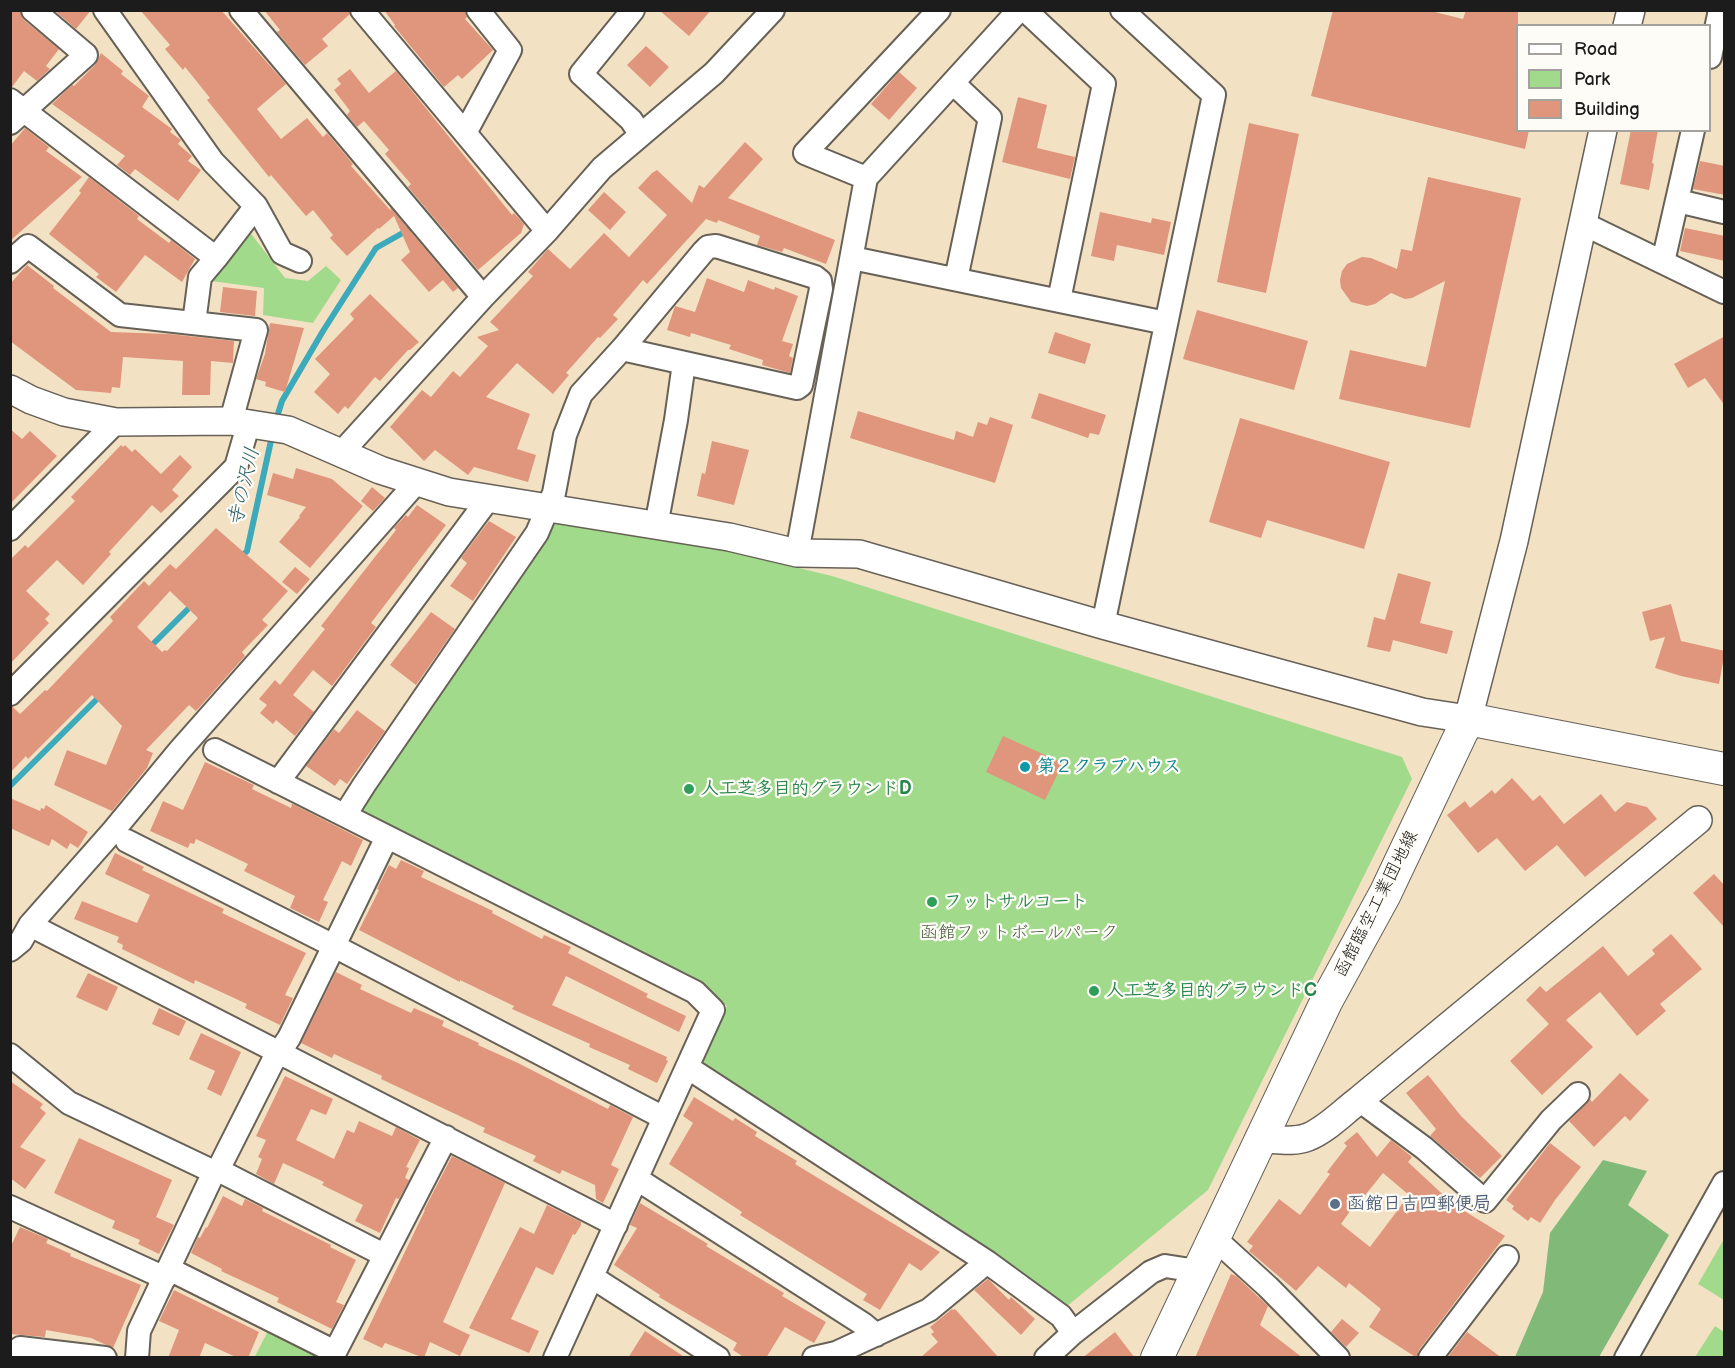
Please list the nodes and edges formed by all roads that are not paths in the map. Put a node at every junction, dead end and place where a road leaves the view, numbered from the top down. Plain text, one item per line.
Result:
1 (33, 10) edge
2 (105, 10) edge
3 (241, 10) edge
4 (362, 10) edge
5 (478, 10) edge
6 (633, 10) edge
7 (773, 10) edge
8 (939, 10) edge
9 (1019, 10) edge
10 (1025, 10) edge
11 (1122, 10) edge
12 (1720, 10) edge
13 (1711, 52) edge
14 (953, 83) junction
15 (15, 111) edge
16 (1603, 132) edge
17 (1693, 132) edge
18 (465, 133) junction
19 (641, 135) junction
20 (866, 178) junction
21 (1678, 201) junction
22 (256, 206) junction
23 (1725, 212) edge
24 (1582, 223) junction
25 (547, 231) junction
26 (216, 258) junction
27 (852, 258) junction
28 (300, 261) dead end
29 (10, 262) edge
30 (1663, 262) junction
31 (956, 279) junction
32 (1725, 292) edge
33 (483, 297) junction
34 (1059, 300) junction
35 (194, 322) junction
36 (1166, 323) junction
37 (622, 349) junction
38 (684, 363) junction
39 (10, 389) edge
40 (116, 422) junction
41 (247, 423) junction
42 (342, 452) junction
43 (416, 483) junction
44 (489, 498) junction
45 (547, 508) junction
46 (656, 526) junction
47 (10, 529) edge
48 (797, 553) junction
49 (1103, 625) junction
50 (10, 694) edge
51 (1468, 719) junction
52 (215, 750) dead end
53 (1725, 769) edge
54 (278, 782) junction
55 (345, 815) junction
56 (1698, 820) dead end
57 (387, 837) junction
58 (128, 841) dead end
59 (30, 925) junction
60 (334, 946) junction
61 (10, 950) edge
62 (280, 1052) junction
63 (10, 1055) edge
64 (687, 1067) junction
65 (1578, 1094) dead end
66 (1359, 1100) junction
67 (664, 1118) junction
68 (446, 1137) junction
69 (1260, 1139) junction
70 (216, 1171) junction
71 (637, 1179) junction
72 (1725, 1183) edge
73 (10, 1207) edge
74 (616, 1225) junction
75 (1213, 1237) junction
76 (384, 1255) junction
77 (1508, 1257) dead end
78 (987, 1262) junction
79 (1197, 1271) junction
80 (167, 1273) junction
81 (592, 1277) junction
82 (1073, 1333) junction
83 (876, 1335) junction
84 (20, 1358) edge
85 (105, 1358) edge
86 (137, 1358) edge
87 (555, 1358) edge
88 (718, 1358) edge
89 (814, 1358) edge
90 (1046, 1358) edge
91 (1157, 1358) edge
92 (1338, 1358) edge
93 (1430, 1358) edge
94 (1626, 1358) edge

1 - 15 street
2 - 22 street
3 - 33 street
4 - 18 street
5 - 18 street
6 - 19 street
7 - 19 street
8 - 20 street
9 - 14 street
10 - 34 street
11 - 36 street
12 - 13 street
14 - 20 street
14 - 31 street
15 - 26 street
16 - 24 street
17 - 21 street
18 - 25 street
19 - 25 street
20 - 27 street
21 - 23 street
21 - 30 street
22 - 26 street
22 - 28 street
24 - 30 street
24 - 51 street
25 - 33 street
26 - 35 street
27 - 31 street
27 - 48 street
29 - 35 street
30 - 32 street
31 - 34 street
33 - 42 street
34 - 36 street
35 - 41 street
36 - 49 street
37 - 38 street
37 - 38 street
37 - 45 street
38 - 46 street
39 - 40 street
40 - 41 street
40 - 47 street
41 - 42 street
41 - 50 street
42 - 43 street
43 - 44 street
43 - 59 street
44 - 45 street
44 - 54 street
45 - 46 street
45 - 55 street
46 - 48 street
48 - 49 street
49 - 51 street
51 - 53 main road
51 - 69 main road, 函館臨空工業団地線
52 - 54 street
54 - 55 street
55 - 57 street
56 - 66 street
57 - 60 street
57 - 64 street
58 - 60 street
59 - 61 street
59 - 62 street
60 - 62 street
60 - 67 street
62 - 68 street
62 - 70 street
63 - 70 street
64 - 67 street
64 - 78 street
65 - 66 street
66 - 69 street
67 - 71 street
68 - 74 street
68 - 76 street
69 - 75 main road, 函館臨空工業団地線
70 - 76 street
70 - 80 street
71 - 74 street
71 - 83 street
72 - 94 street
73 - 80 street
74 - 81 street
75 - 79 main road, 函館臨空工業団地線
75 - 92 street
76 - 80 street
77 - 93 street
78 - 82 street
78 - 83 street
79 - 82 street
79 - 91 main road, 函館臨空工業団地線
80 - 86 street
81 - 87 street
81 - 88 street
82 - 90 street
83 - 89 street
84 - 85 street

